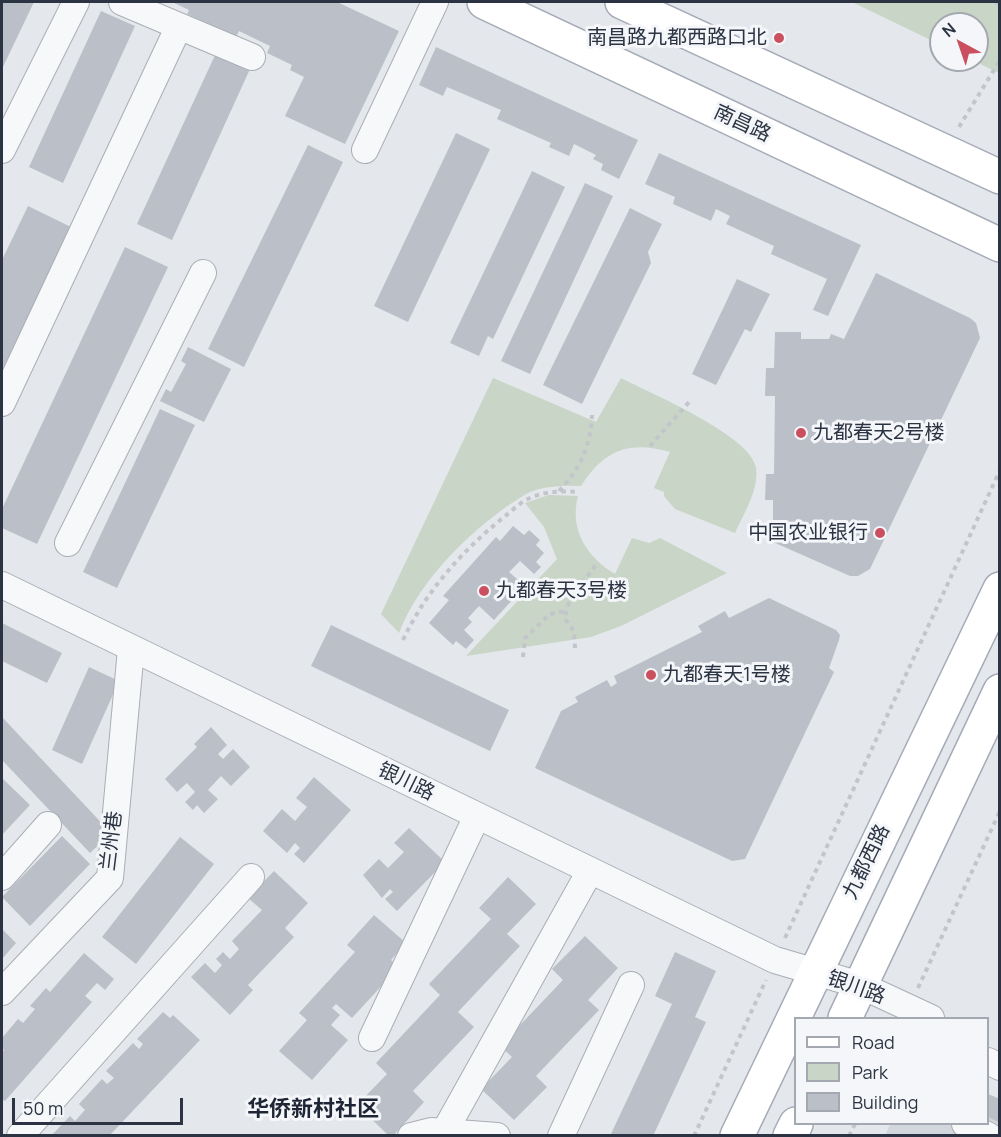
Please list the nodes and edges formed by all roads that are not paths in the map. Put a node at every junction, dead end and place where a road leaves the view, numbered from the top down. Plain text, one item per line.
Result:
1 (76, 2) edge
2 (122, 2) edge
3 (435, 2) edge
4 (484, 2) edge
5 (622, 2) edge
6 (154, 8) edge
7 (179, 26) junction
8 (252, 57) dead end
9 (2, 150) edge
10 (365, 150) dead end
11 (999, 177) edge
12 (999, 245) edge
13 (203, 273) dead end
14 (2, 403) edge
15 (68, 543) dead end
16 (2, 585) edge
17 (999, 589) edge
18 (131, 649) junction
19 (999, 691) edge
20 (477, 816) junction
21 (48, 825) dead end
22 (590, 871) junction
23 (2, 877) edge
24 (251, 877) dead end
25 (813, 973) junction
26 (631, 985) dead end
27 (2, 992) edge
28 (853, 1001) edge
29 (912, 1015) edge
30 (372, 1038) dead end
31 (967, 1125) edge
32 (443, 1133) edge
33 (20, 1136) edge
34 (411, 1136) edge
35 (497, 1136) edge
36 (561, 1136) edge
37 (737, 1136) edge
38 (989, 1136) edge

1 - 9 street
2 - 6 street
3 - 10 street
4 - 12 main road, 南昌路
5 - 11 main road
6 - 7 street
7 - 8 street
7 - 14 street
13 - 15 street
16 - 18 street, 银川路
17 - 25 main road, 九都西路
18 - 20 street, 银川路
18 - 27 street, 兰州巷
19 - 28 main road
20 - 22 street, 银川路
20 - 30 street
21 - 23 street
22 - 25 street, 银川路
22 - 32 street
24 - 33 street
25 - 28 street, 银川路
25 - 37 main road, 九都西路
26 - 36 street
28 - 29 street, 银川路
31 - 38 street
32 - 34 street
32 - 35 street

